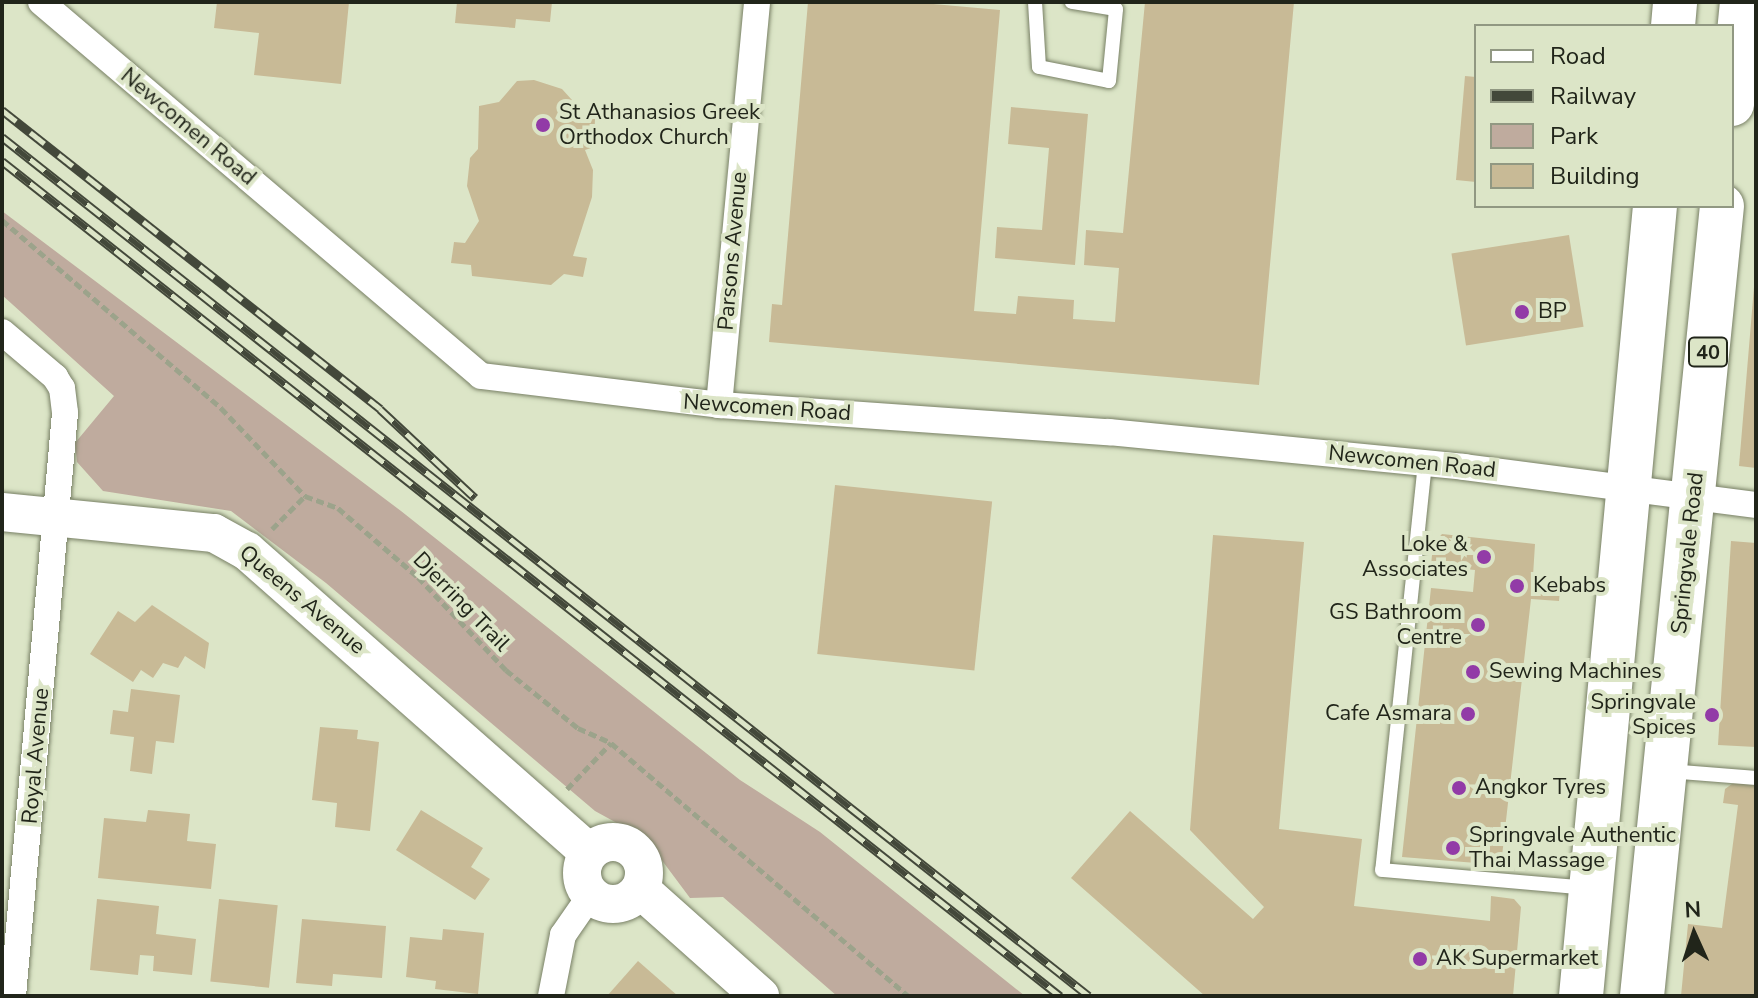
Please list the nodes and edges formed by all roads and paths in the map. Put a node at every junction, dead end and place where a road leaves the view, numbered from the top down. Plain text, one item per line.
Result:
1 (41, 2) edge
2 (757, 2) edge
3 (1035, 2) edge
4 (1072, 2) edge
5 (1675, 2) edge
6 (1742, 2) edge
7 (1673, 24) edge
8 (1734, 84) edge
9 (1655, 208) edge
10 (1722, 208) edge
11 (2, 220) edge
12 (2, 332) edge
13 (719, 405) junction
14 (1425, 463) junction
15 (1628, 486) junction
16 (305, 496) junction
17 (1694, 498) junction
18 (1756, 505) edge
19 (2, 512) edge
20 (59, 516) junction
21 (247, 551) junction
22 (611, 743) junction
23 (1665, 770) junction
24 (1756, 778) edge
25 (546, 811) junction
26 (589, 852) junction
27 (1592, 888) junction
28 (640, 889) junction
29 (590, 896) junction
30 (13, 996) edge
31 (551, 996) edge
32 (760, 996) edge
33 (908, 996) edge
34 (1581, 996) edge
35 (1642, 996) edge

1 - 13 street, Newcomen Road
2 - 13 street, Parsons Avenue
3 - 4 lane
5 - 7 highway
6 - 8 highway
9 - 15 highway
10 - 17 highway, Springvale Road / 40
11 - 16 path, Djerring Trail
12 - 20 street
13 - 14 street, Newcomen Road
14 - 15 street, Newcomen Road
14 - 27 lane
15 - 17 street, Newcomen Road
15 - 27 highway
16 - 21 path
16 - 22 path, Djerring Trail
17 - 18 street, Newcomen Road
17 - 23 highway, Springvale Road / 40
19 - 20 main road, Queens Avenue
20 - 21 main road, Queens Avenue
20 - 30 street, Royal Avenue
21 - 25 main road, Queens Avenue
22 - 25 path
22 - 33 path, Djerring Trail
23 - 24 lane
23 - 35 highway, Springvale Road / 40
25 - 26 main road, Queens Avenue
26 - 28 main road
26 - 29 main road
27 - 34 highway
28 - 29 main road
28 - 32 main road
29 - 31 street

